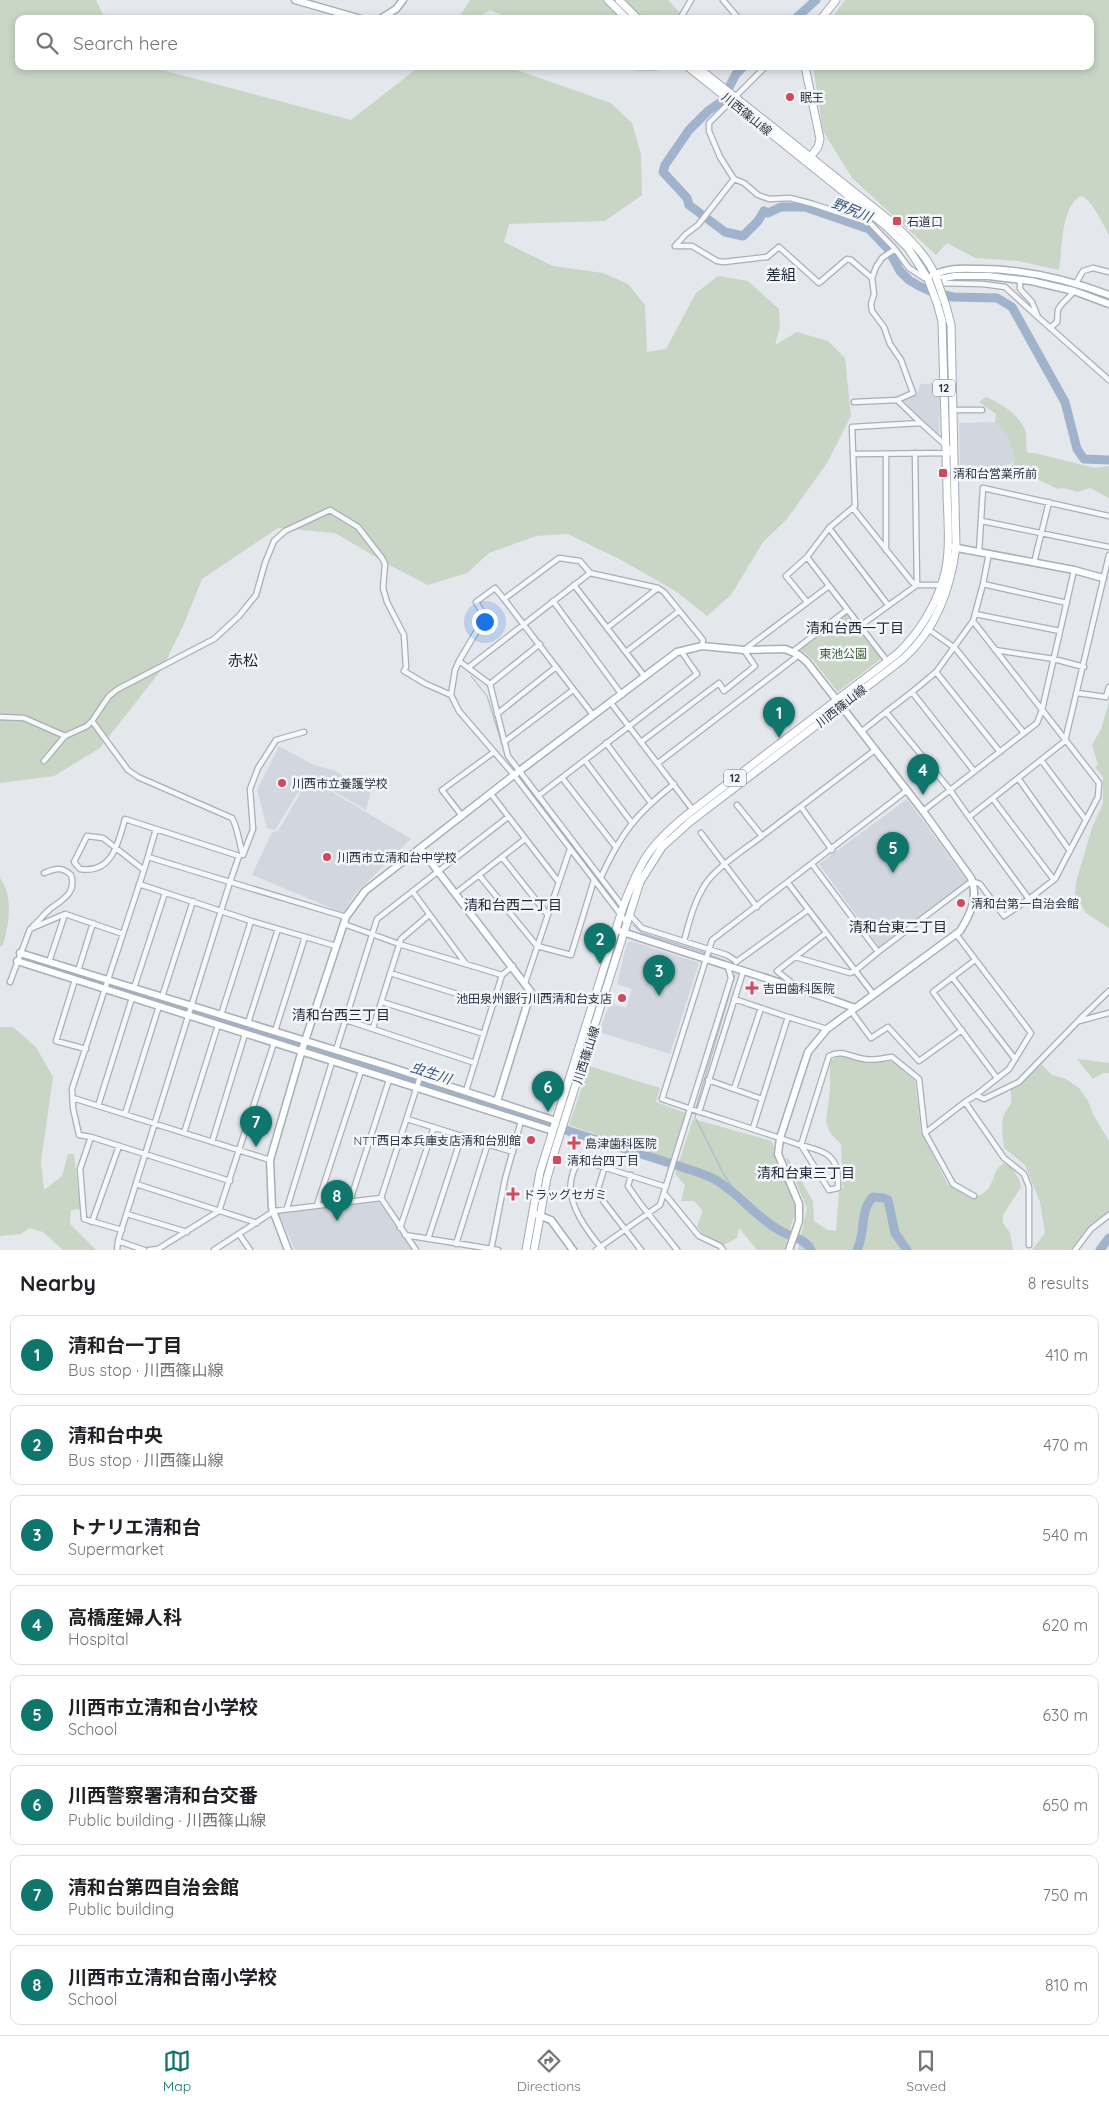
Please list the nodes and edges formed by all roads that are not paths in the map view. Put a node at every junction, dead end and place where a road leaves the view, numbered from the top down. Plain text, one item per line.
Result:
1 (295, 0) edge
2 (403, 0) edge
3 (608, 0) edge
4 (619, 0) edge
5 (691, 0) edge
6 (722, 0) edge
7 (836, 0) edge
8 (347, 15) edge
9 (386, 15) edge
10 (623, 15) edge
11 (634, 15) edge
12 (682, 15) edge
13 (735, 15) edge
14 (824, 15) edge
15 (693, 70) edge
16 (700, 70) edge
17 (762, 70) edge
18 (806, 70) edge
19 (720, 88) junction
20 (732, 98) junction
21 (808, 160) junction
22 (734, 179) junction
23 (895, 249) junction
24 (1109, 272) edge
25 (936, 277) junction
26 (872, 278) junction
27 (928, 279) junction
28 (1020, 279) junction
29 (1076, 283) junction
30 (1074, 291) junction
31 (1109, 295) edge
32 (1109, 304) edge
33 (1038, 317) junction
34 (1050, 328) junction
35 (1109, 380) edge
36 (897, 400) junction
37 (854, 402) dead end
38 (952, 410) junction
39 (980, 411) dead end
40 (920, 423) junction
41 (949, 451) junction
42 (915, 453) junction
43 (853, 454) junction
44 (886, 454) junction
45 (1049, 502) junction
46 (852, 508) junction
47 (1109, 516) edge
48 (982, 521) junction
49 (829, 528) junction
50 (1041, 534) junction
51 (948, 547) junction
52 (956, 547) junction
53 (1109, 547) edge
54 (886, 550) junction
55 (979, 552) junction
56 (989, 554) junction
57 (1109, 554) edge
58 (807, 556) junction
59 (1034, 563) junction
60 (1074, 570) junction
61 (590, 573) junction
62 (1106, 579) edge
63 (983, 584) junction
64 (574, 585) junction
65 (917, 585) junction
66 (941, 585) junction
67 (829, 586) junction
68 (658, 588) junction
69 (504, 599) junction
70 (553, 601) junction
71 (807, 602) junction
72 (1067, 603) junction
73 (888, 605) junction
74 (847, 610) junction
75 (679, 611) junction
76 (975, 614) junction
77 (972, 621) junction
78 (524, 623) junction
79 (860, 626) junction
80 (607, 628) junction
81 (928, 630) junction
82 (1060, 631) junction
83 (540, 644) junction
84 (702, 646) junction
85 (955, 648) junction
86 (744, 650) junction
87 (995, 650) junction
88 (681, 651) junction
89 (626, 652) junction
90 (796, 653) junction
91 (1054, 659) junction
92 (459, 661) junction
93 (887, 661) junction
94 (470, 667) junction
95 (556, 667) junction
96 (1084, 667) junction
97 (936, 672) junction
98 (645, 677) junction
99 (490, 684) junction
100 (1109, 687) edge
101 (573, 690) junction
102 (912, 692) junction
103 (1077, 693) junction
104 (451, 695) junction
105 (622, 695) junction
106 (611, 703) junction
107 (839, 703) junction
108 (1042, 710) junction
109 (886, 712) junction
110 (497, 714) junction
111 (592, 715) junction
112 (0, 717) edge
113 (92, 721) junction
114 (630, 726) junction
115 (304, 732) dead end
116 (861, 732) junction
117 (1024, 733) junction
118 (65, 736) junction
119 (1065, 741) junction
120 (504, 742) junction
121 (641, 742) junction
122 (606, 743) junction
123 (874, 750) junction
124 (494, 752) junction
125 (1000, 752) junction
126 (1041, 760) junction
127 (44, 761) dead end
128 (586, 762) junction
129 (658, 763) junction
130 (974, 771) junction
131 (516, 773) junction
132 (1018, 778) junction
133 (563, 779) junction
134 (674, 784) junction
135 (950, 790) junction
136 (906, 791) junction
137 (490, 794) junction
138 (538, 796) junction
139 (993, 799) junction
140 (651, 802) junction
141 (737, 805) dead end
142 (801, 807) junction
143 (693, 810) junction
144 (923, 811) junction
145 (462, 816) junction
146 (508, 817) junction
147 (969, 817) junction
148 (1086, 820) junction
149 (632, 823) junction
150 (156, 829) junction
151 (701, 833) dead end
152 (762, 836) junction
153 (525, 839) junction
154 (615, 846) junction
155 (116, 848) junction
156 (420, 848) junction
157 (570, 849) junction
158 (832, 850) junction
159 (1070, 851) junction
160 (148, 857) junction
161 (502, 857) junction
162 (812, 864) junction
163 (725, 866) junction
164 (144, 870) junction
165 (439, 871) junction
166 (44, 873) dead end
167 (479, 875) junction
168 (601, 877) junction
169 (594, 880) junction
170 (1054, 880) junction
171 (558, 881) junction
172 (972, 881) junction
173 (230, 882) junction
174 (788, 883) junction
175 (139, 884) junction
176 (412, 892) junction
177 (165, 893) junction
178 (456, 893) junction
179 (1029, 898) junction
180 (193, 901) junction
181 (623, 907) junction
182 (757, 907) junction
183 (808, 910) junction
184 (222, 911) junction
185 (65, 914) junction
186 (429, 914) junction
187 (547, 914) junction
188 (629, 914) junction
189 (621, 916) junction
190 (345, 920) junction
191 (251, 921) junction
192 (93, 923) junction
193 (627, 923) junction
194 (30, 929) junction
195 (278, 929) junction
196 (621, 931) junction
197 (826, 933) junction
198 (123, 934) junction
199 (372, 934) junction
200 (956, 934) junction
201 (305, 937) junction
202 (684, 941) junction
203 (399, 944) junction
204 (336, 946) junction
205 (537, 946) junction
206 (708, 949) junction
207 (878, 952) junction
208 (20, 953) junction
209 (795, 956) junction
210 (706, 958) junction
211 (975, 960) junction
212 (17, 961) junction
213 (736, 961) junction
214 (49, 962) junction
215 (467, 965) junction
216 (512, 966) junction
217 (731, 968) junction
218 (78, 971) junction
219 (855, 971) junction
220 (743, 972) junction
221 (390, 973) junction
222 (502, 975) junction
223 (952, 977) junction
224 (75, 980) junction
225 (108, 980) junction
226 (10, 982) dead end
227 (525, 983) junction
228 (798, 987) junction
229 (134, 988) junction
230 (105, 989) junction
231 (1109, 991) edge
232 (874, 995) junction
233 (162, 997) junction
234 (132, 998) junction
235 (734, 999) junction
236 (382, 1002) junction
237 (159, 1006) junction
238 (192, 1006) junction
239 (494, 1006) junction
240 (761, 1008) junction
241 (853, 1009) junction
242 (1109, 1012) edge
243 (221, 1015) junction
244 (188, 1016) junction
245 (788, 1017) junction
246 (346, 1020) junction
247 (1077, 1021) junction
248 (248, 1023) junction
249 (218, 1025) junction
250 (374, 1028) junction
251 (827, 1029) junction
252 (962, 1030) junction
253 (275, 1031) junction
254 (245, 1034) junction
255 (484, 1034) junction
256 (305, 1041) junction
257 (274, 1043) junction
258 (86, 1049) junction
259 (336, 1050) junction
260 (302, 1052) junction
261 (1015, 1059) junction
262 (332, 1062) junction
263 (474, 1063) junction
264 (361, 1071) junction
265 (420, 1077) junction
266 (997, 1078) junction
267 (389, 1080) junction
268 (708, 1080) junction
269 (417, 1089) junction
270 (734, 1089) junction
271 (466, 1091) junction
272 (976, 1095) junction
273 (73, 1098) junction
274 (762, 1099) junction
275 (497, 1101) junction
276 (964, 1102) junction
277 (98, 1106) junction
278 (695, 1111) junction
279 (125, 1114) junction
280 (407, 1119) junction
281 (521, 1121) junction
282 (560, 1122) junction
283 (155, 1124) junction
284 (434, 1127) junction
285 (753, 1128) junction
286 (553, 1131) junction
287 (184, 1133) junction
288 (925, 1133) junction
289 (462, 1135) junction
290 (91, 1137) junction
291 (780, 1138) junction
292 (212, 1142) junction
293 (488, 1143) junction
294 (801, 1145) junction
295 (119, 1146) junction
296 (240, 1150) junction
297 (513, 1152) junction
298 (145, 1155) junction
299 (270, 1160) junction
300 (605, 1166) junction
301 (631, 1175) junction
302 (230, 1181) junction
303 (136, 1184) junction
304 (666, 1187) junction
305 (664, 1193) junction
306 (974, 1196) dead end
307 (381, 1198) junction
308 (350, 1201) junction
309 (317, 1205) junction
310 (287, 1208) junction
311 (220, 1211) junction
312 (274, 1211) junction
313 (127, 1214) junction
314 (537, 1214) junction
315 (648, 1214) junction
316 (1109, 1215) edge
317 (92, 1222) junction
318 (257, 1223) junction
319 (400, 1228) junction
320 (122, 1230) junction
321 (625, 1230) junction
322 (187, 1232) junction
323 (239, 1234) junction
324 (405, 1235) junction
325 (428, 1239) junction
326 (118, 1241) junction
327 (456, 1244) junction
328 (1029, 1245) dead end
329 (491, 1249) edge
330 (600, 1249) edge
331 (117, 1250) edge
332 (144, 1250) edge
333 (150, 1250) edge
334 (214, 1250) edge
335 (250, 1250) edge
336 (288, 1250) edge
337 (416, 1250) edge
338 (498, 1250) edge
339 (526, 1250) edge
340 (534, 1250) edge
341 (573, 1250) edge
342 (641, 1250) edge
343 (677, 1250) edge
344 (723, 1250) edge
345 (789, 1250) edge
346 (1075, 1250) edge

1 - 8 street
2 - 9 street
3 - 10 main road
4 - 11 main road
5 - 12 street
6 - 13 street
7 - 14 main road
15 - 19 main road, 川西篠山線 / 12
16 - 19 main road, 川西篠山線 / 12
17 - 20 street
18 - 21 main road
19 - 20 main road, 川西篠山線 / 12
20 - 21 main road, 川西篠山線 / 12
20 - 22 street
21 - 25 main road, 川西篠山線 / 12
21 - 27 main road, 川西篠山線 / 12
22 - 23 street
22 - 26 street
23 - 26 street
23 - 33 street
24 - 29 street
25 - 27 street
25 - 28 street
25 - 29 street
25 - 38 main road, 川西篠山線 / 12, bridge
26 - 36 street
27 - 41 main road, 川西篠山線 / 12, bridge
28 - 30 street
28 - 33 street
29 - 31 street
30 - 32 street
30 - 34 street
33 - 34 street
34 - 35 street
36 - 37 street
36 - 40 street
38 - 39 street
38 - 41 main road, 川西篠山線 / 12
40 - 41 street
40 - 43 street
41 - 42 street
41 - 51 main road, 川西篠山線 / 12
41 - 52 main road, 川西篠山線 / 12
42 - 44 street
42 - 65 street
43 - 44 street
43 - 46 street
44 - 54 street
45 - 47 street
45 - 48 street
45 - 50 street
46 - 49 street
46 - 54 street
48 - 50 street
48 - 55 street
49 - 58 street
49 - 73 street
50 - 53 street
50 - 59 street
51 - 52 street
51 - 66 main road, 川西篠山線 / 12
52 - 55 street
52 - 81 main road, 川西篠山線 / 12
54 - 65 street
55 - 56 street
56 - 59 street
56 - 63 street
57 - 62 street
58 - 67 street
58 - 71 street
59 - 60 street
60 - 62 street
60 - 72 street
61 - 64 street
61 - 68 street
61 - 69 street
62 - 96 street
63 - 72 street
63 - 76 street
64 - 70 street
64 - 80 street
65 - 66 street
65 - 73 street
66 - 93 main road, 川西篠山線 / 12
67 - 71 street
67 - 74 street
68 - 75 street
68 - 80 street
69 - 78 street
69 - 92 street
70 - 78 street
70 - 105 street
71 - 86 street
72 - 82 street
73 - 79 street
74 - 79 street
74 - 90 street
75 - 84 street
75 - 89 street
76 - 77 street
76 - 82 street
77 - 85 street
77 - 87 street
78 - 83 street
78 - 94 street
79 - 93 street
80 - 89 street
81 - 85 street
81 - 107 main road, 川西篠山線 / 12
82 - 91 street
83 - 95 street
83 - 99 street
84 - 86 street
84 - 88 street
85 - 97 street
85 - 117 street
86 - 90 street
86 - 121 street
87 - 91 street
87 - 108 street
88 - 98 street
88 - 114 street
89 - 98 street
90 - 107 street
90 - 129 street
91 - 96 street
91 - 108 street
92 - 94 street
92 - 104 street
93 - 107 main road, 川西篠山線 / 12
94 - 99 street
95 - 101 street
95 - 110 street
96 - 103 street
97 - 102 street
97 - 125 street
98 - 105 street
99 - 110 street
100 - 103 street
101 - 111 street
101 - 120 street
102 - 109 street
102 - 130 street
103 - 119 street
104 - 113 street
104 - 124 street
105 - 106 street
106 - 111 street
106 - 114 street
107 - 116 street
107 - 143 main road, 川西篠山線 / 12
107 - 188 main road, 川西篠山線 / 12
108 - 117 street
108 - 119 street
109 - 116 street
109 - 135 street
110 - 120 street
111 - 131 street
112 - 118 street
113 - 115 street
113 - 118 street
114 - 121 street
114 - 122 street
116 - 123 street
117 - 125 street
118 - 127 street
119 - 126 street
119 - 148 street
120 - 131 street
121 - 129 street
122 - 128 street
122 - 140 street
123 - 136 street
123 - 142 street
124 - 131 street
124 - 145 street
125 - 130 street
126 - 132 street
126 - 148 street
128 - 133 street
128 - 149 street
129 - 134 street
130 - 135 street
131 - 137 street
131 - 138 street
131 - 157 street
132 - 139 street
132 - 159 street
133 - 138 street
133 - 154 street
134 - 140 street
134 - 143 street
135 - 144 street
135 - 147 street
136 - 144 street
136 - 158 street
137 - 145 street
137 - 146 street
138 - 168 street
139 - 147 street
139 - 170 street
140 - 149 street
141 - 152 street
142 - 152 street
142 - 158 street
143 - 181 main road, 川西篠山線 / 12
144 - 172 street
145 - 156 street
146 - 153 street
146 - 165 street
147 - 179 street
148 - 159 street
149 - 154 street
150 - 155 street
150 - 160 street
150 - 173 street
151 - 163 street
152 - 163 street
153 - 161 street
153 - 171 street
154 - 168 street
155 - 155 street
155 - 164 street
156 - 165 street
156 - 190 street
157 - 169 street
157 - 171 street
158 - 162 street
159 - 170 street
160 - 164 street
160 - 173 street
161 - 167 street
161 - 187 street
162 - 174 street
162 - 207 street
163 - 182 street
163 - 202 street
164 - 175 street
165 - 176 street
165 - 178 street
166 - 194 street
167 - 178 street
167 - 205 street
168 - 181 street
169 - 189 street
169 - 205 street
170 - 179 street
171 - 187 street
172 - 179 street
172 - 200 street
172 - 207 street
173 - 184 street
173 - 190 street
174 - 182 street
174 - 183 street
175 - 177 street
175 - 198 street
176 - 186 street
176 - 199 street
177 - 180 street
177 - 229 street
178 - 216 street
180 - 184 street
180 - 233 street
181 - 188 street
181 - 189 main road, 川西篠山線 / 12
182 - 206 street
183 - 197 street
183 - 213 street
184 - 191 street
184 - 238 street
185 - 192 street
185 - 194 street
185 - 214 street
186 - 203 street
186 - 215 street
187 - 205 street
188 - 193 main road, 川西篠山線 / 12
188 - 202 street
189 - 193 street
189 - 196 main road, 川西篠山線 / 12
190 - 199 street
190 - 204 street
191 - 195 street
191 - 243 street
192 - 198 street
192 - 218 street
193 - 196 main road, 川西篠山線 / 12
194 - 208 street
195 - 201 street
195 - 248 street
196 - 210 street
196 - 282 main road, 川西篠山線 / 12
197 - 209 street
197 - 219 street
198 - 225 street
199 - 203 street
199 - 246 street
200 - 211 street
200 - 232 street
201 - 204 street
201 - 253 street
202 - 206 street
203 - 215 street
203 - 221 street
204 - 256 street
205 - 227 street
206 - 210 street
206 - 213 street
207 - 219 street
208 - 212 street
208 - 214 street
209 - 219 street
209 - 228 street
210 - 217 street
210 - 278 street
211 - 223 street
211 - 261 street
212 - 224 street
212 - 226 street
213 - 217 street
214 - 218 street
215 - 222 street
216 - 222 street
216 - 227 street
217 - 220 street
217 - 278 street
218 - 225 street
219 - 232 street
220 - 228 street
220 - 235 street
221 - 236 street
221 - 239 street
222 - 239 street
223 - 252 street
223 - 261 street
224 - 230 street
224 - 258 street
225 - 229 street
225 - 230 street
227 - 275 street
228 - 241 street
229 - 233 street
230 - 234 street
230 - 258 street
231 - 247 street
232 - 241 street
233 - 238 street
234 - 237 street
234 - 277 street
235 - 240 street
235 - 268 street
236 - 250 street
236 - 255 street
237 - 244 street
237 - 279 street
238 - 243 street
238 - 244 street
239 - 255 street
240 - 245 street
240 - 270 street
241 - 251 street
241 - 252 street
242 - 247 street
243 - 248 street
244 - 249 street
244 - 283 street
245 - 251 street
245 - 274 street
246 - 250 street
246 - 259 street
247 - 272 street
248 - 253 street
249 - 254 street
249 - 287 street
250 - 263 street
251 - 291 street
252 - 266 street
253 - 256 street
254 - 257 street
254 - 292 street
255 - 263 street
256 - 259 street
256 - 260 street
257 - 260 street
257 - 296 street
258 - 273 street
259 - 265 street
260 - 262 street
260 - 299 street
261 - 266 street
262 - 264 street
262 - 310 street
263 - 271 street
264 - 267 street
264 - 309 street
265 - 269 street
265 - 271 street
266 - 272 street
267 - 269 street
267 - 308 street
268 - 270 street
268 - 278 street
269 - 280 street
269 - 281 street
270 - 274 street
271 - 275 street
272 - 276 street
273 - 277 street
273 - 290 street
274 - 285 street
275 - 282 street
276 - 288 street
276 - 328 street
277 - 279 street
278 - 285 street
278 - 304 street
279 - 283 street
280 - 284 street
280 - 307 street
281 - 286 street
281 - 297 street
282 - 286 main road, 川西篠山線 / 12
282 - 314 main road, 川西篠山線 / 12
283 - 287 street
283 - 298 street
284 - 289 street
284 - 319 street
285 - 291 street
286 - 314 main road, 川西篠山線 / 12
287 - 292 street
288 - 294 street
288 - 306 street
289 - 293 street
289 - 325 street
290 - 295 street
290 - 317 street
291 - 294 street
291 - 345 street
292 - 296 street
293 - 297 street
293 - 327 street
294 - 294 street
295 - 298 street
295 - 317 street
296 - 299 street
296 - 302 street
297 - 329 street
298 - 302 street
298 - 303 street
299 - 312 street
300 - 301 street
300 - 321 street
300 - 330 street
301 - 304 street
301 - 315 street
302 - 311 street
303 - 311 street
303 - 313 street
304 - 305 street
305 - 315 street
305 - 344 street
307 - 308 street
307 - 319 street
308 - 309 street
309 - 310 street
310 - 312 street
311 - 318 street
311 - 322 street
312 - 318 street
312 - 336 street
313 - 320 street
313 - 322 street
314 - 339 main road, 川西篠山線 / 12
314 - 340 main road, 川西篠山線 / 12
314 - 341 street
315 - 321 street
315 - 343 street
316 - 346 street
317 - 320 street
318 - 323 street
319 - 324 street
320 - 326 street
321 - 330 street
321 - 342 street
322 - 333 street
323 - 334 street
323 - 335 street
324 - 325 street
324 - 337 street
325 - 327 street
326 - 331 street
326 - 332 street
327 - 329 street
329 - 338 street

